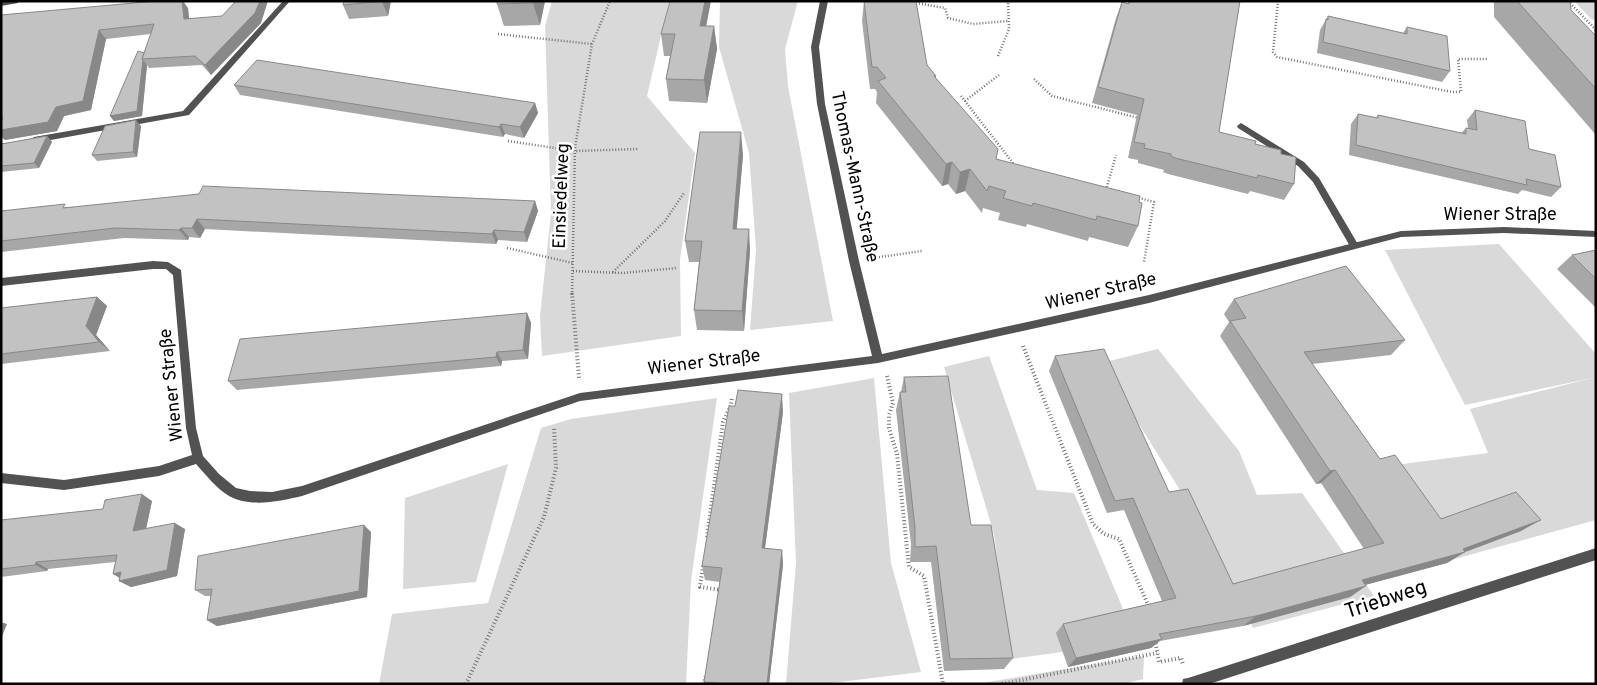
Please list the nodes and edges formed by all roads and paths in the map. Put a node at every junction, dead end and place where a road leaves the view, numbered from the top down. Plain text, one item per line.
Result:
1 (15, 1) edge
2 (287, 1) edge
3 (610, 1) edge
4 (824, 1) edge
5 (1008, 1) edge
6 (1278, 1) edge
7 (1568, 1) edge
8 (916, 2) edge
9 (1, 4) edge
10 (1008, 21) junction
11 (1596, 30) edge
12 (498, 34) edge
13 (592, 44) junction
14 (998, 56) dead end
15 (1487, 59) dead end
16 (999, 75) dead end
17 (1034, 79) dead end
18 (962, 96) dead end
19 (965, 101) junction
20 (1146, 120) edge
21 (1241, 126) dead end
22 (508, 141) edge
23 (21, 143) edge
24 (638, 149) dead end
25 (575, 151) junction
26 (1116, 155) dead end
27 (1025, 169) edge
28 (1098, 187) edge
29 (1107, 190) junction
30 (684, 193) dead end
31 (1135, 197) edge
32 (1105, 198) edge
33 (1596, 234) edge
34 (1354, 246) junction
35 (507, 248) dead end
36 (922, 251) dead end
37 (876, 257) dead end
38 (573, 262) junction
39 (1144, 262) dead end
40 (677, 268) dead end
41 (573, 272) junction
42 (613, 272) junction
43 (1, 282) edge
44 (1016, 329) junction
45 (880, 358) junction
46 (733, 377) junction
47 (580, 397) junction
48 (552, 407) junction
49 (198, 458) junction
50 (1, 478) edge
51 (706, 539) edge
52 (1596, 554) edge
53 (704, 558) edge
54 (719, 598) edge
55 (1152, 615) edge
56 (1154, 634) edge
57 (1157, 652) junction
58 (707, 667) edge
59 (1189, 683) edge
60 (466, 684) edge
61 (704, 684) edge
62 (943, 684) edge
63 (1002, 684) edge

1 - 9 street
2 - 23 street
3 - 13 path, Einsiedelweg
4 - 45 street, Thomas-Mann-Straße
5 - 10 path
6 - 15 path
7 - 11 path
8 - 10 path
10 - 14 path
12 - 13 path
13 - 25 path, Einsiedelweg
16 - 19 path
17 - 20 path
18 - 19 path
19 - 27 path
21 - 34 street
22 - 25 path
24 - 25 path
25 - 38 path, Einsiedelweg
26 - 29 path
28 - 29 path
29 - 32 path
30 - 42 path
31 - 39 path
33 - 34 street, Wiener Straße
34 - 44 street, Wiener Straße
35 - 38 path
36 - 37 path
38 - 41 path, Einsiedelweg
40 - 42 path
41 - 42 path
41 - 47 path, Einsiedelweg
43 - 49 street, Wiener Straße
44 - 45 street, Wiener Straße
44 - 55 path
45 - 46 street, Wiener Straße
45 - 62 path
46 - 47 street, Wiener Straße
46 - 51 path
47 - 48 street, Wiener Straße
48 - 49 street, Wiener Straße
48 - 60 path
49 - 50 street
52 - 59 street, Triebweg
53 - 54 path
56 - 57 path
57 - 59 path
57 - 63 path
58 - 61 path

